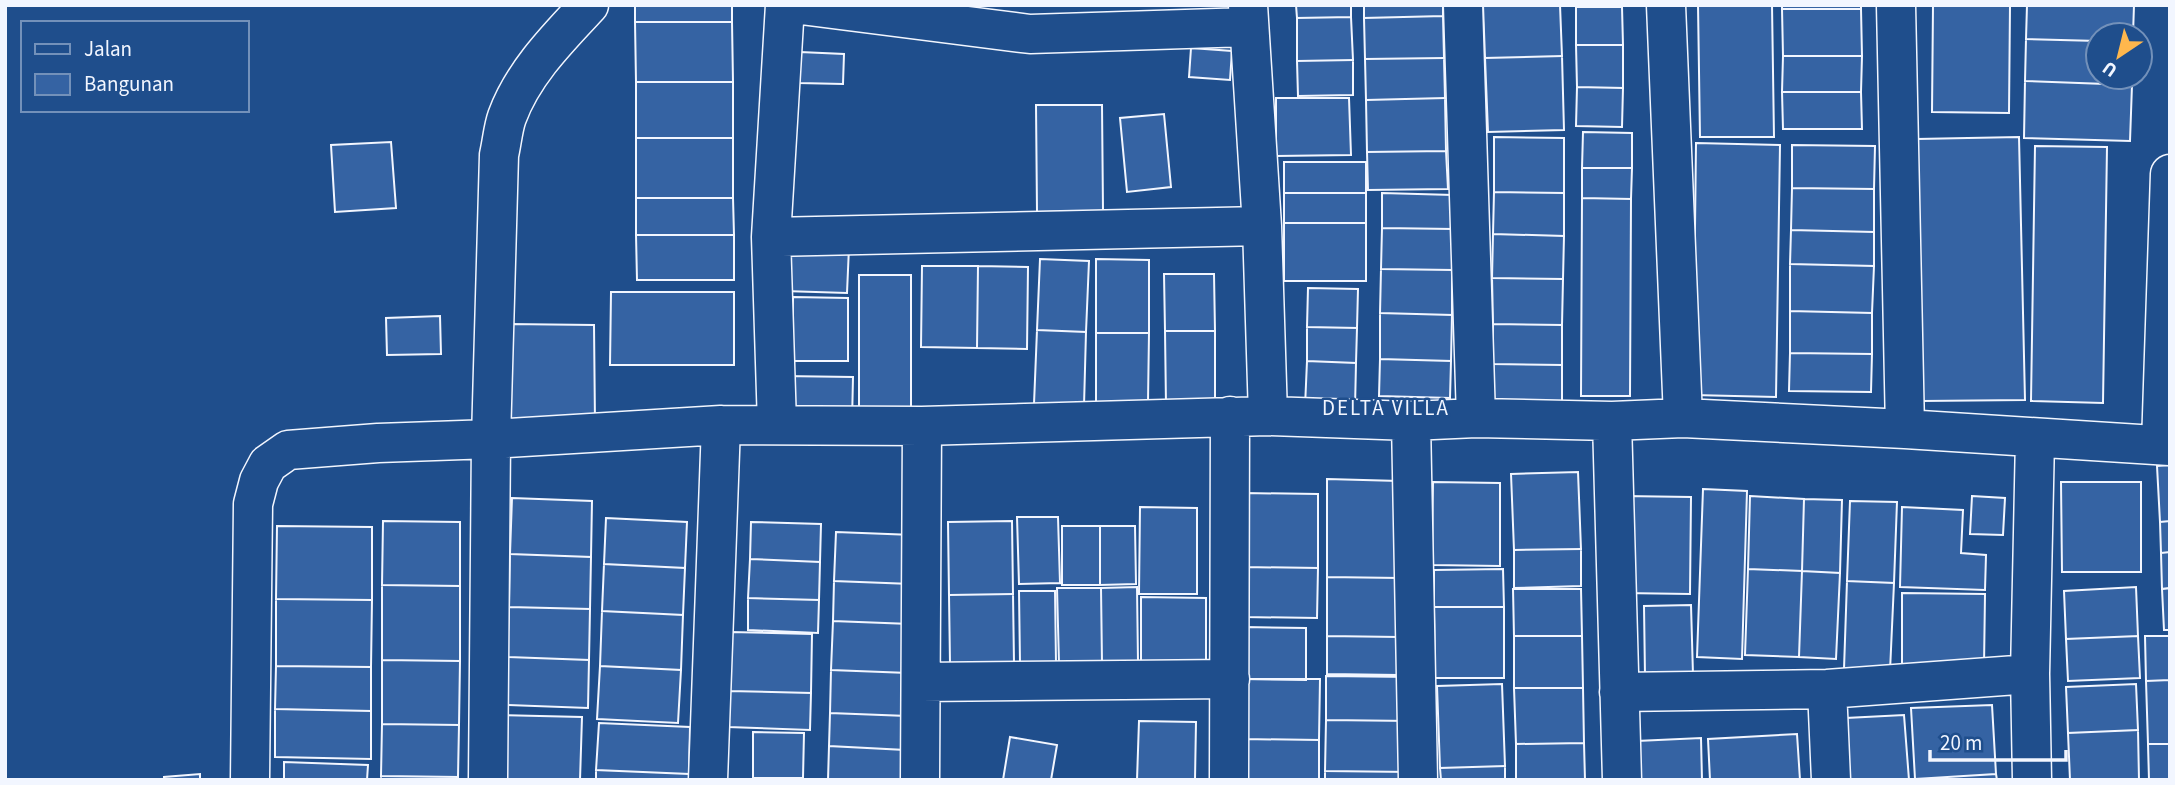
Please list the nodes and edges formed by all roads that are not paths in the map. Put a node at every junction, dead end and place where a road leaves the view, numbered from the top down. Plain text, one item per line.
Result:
1 (589, 5) edge
2 (785, 5) edge
3 (801, 5) edge
4 (1463, 5) edge
5 (1666, 5) edge
6 (1895, 5) edge
7 (1248, 16) edge
8 (1029, 20) edge
9 (2170, 174) edge
10 (1262, 226) junction
11 (771, 237) junction
12 (1230, 416) junction
13 (1268, 416) junction
14 (1476, 418) junction
15 (1683, 418) junction
16 (1411, 421) junction
17 (1612, 421) junction
18 (721, 425) junction
19 (777, 425) junction
20 (922, 426) junction
21 (1905, 429) junction
22 (2035, 438) junction
23 (491, 439) junction
24 (2165, 446) edge
25 (2030, 674) junction
26 (1230, 679) junction
27 (922, 682) junction
28 (1827, 689) junction
29 (1619, 692) junction
30 (250, 780) edge
31 (488, 780) edge
32 (708, 780) edge
33 (920, 780) edge
34 (1229, 780) edge
35 (1418, 780) edge
36 (1622, 780) edge
37 (1831, 780) edge
38 (2032, 780) edge

1 - 23 street
2 - 11 street
3 - 8 street
4 - 14 street
5 - 15 street
6 - 21 street
7 - 8 street
7 - 10 street
9 - 24 street
10 - 11 street
10 - 13 street
11 - 19 street
12 - 13 street
12 - 20 street
12 - 26 street
13 - 16 street
14 - 16 street
14 - 17 street
15 - 17 street
15 - 21 street
16 - 35 street
17 - 29 street
18 - 19 street
18 - 23 street
18 - 32 street
19 - 20 street
20 - 27 street
21 - 22 street
22 - 24 street
22 - 25 street
23 - 30 street
23 - 31 street
25 - 28 street
25 - 38 street
26 - 27 street
26 - 34 street
27 - 33 street
28 - 29 street
28 - 37 street
29 - 36 street

